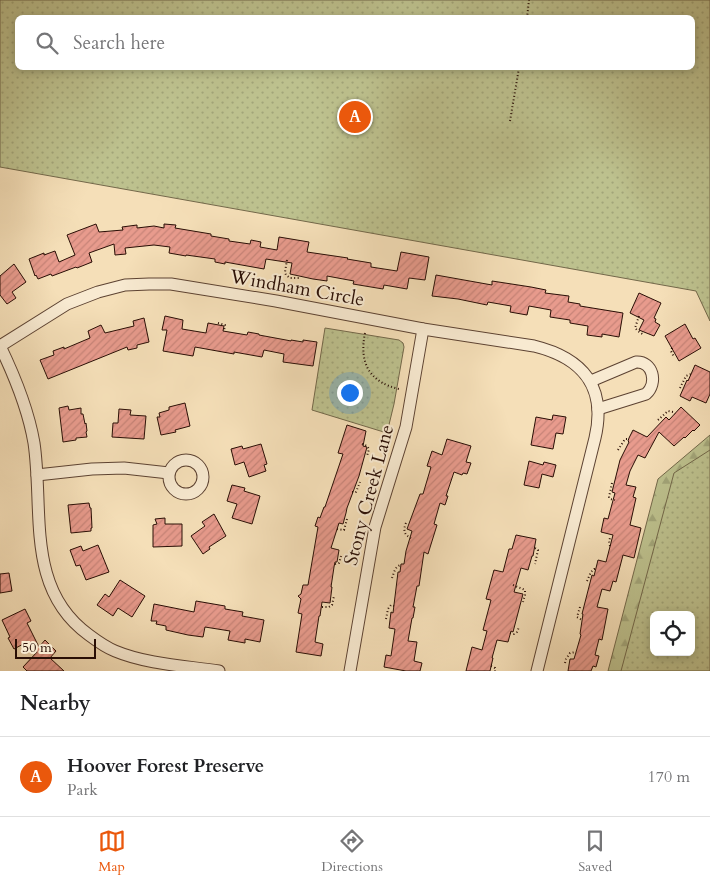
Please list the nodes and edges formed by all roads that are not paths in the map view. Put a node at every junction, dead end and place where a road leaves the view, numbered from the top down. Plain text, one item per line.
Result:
1 (423, 329) junction
2 (0, 346) edge
3 (591, 381) junction
4 (598, 409) junction
5 (169, 473) dead end
6 (38, 476) junction
7 (219, 671) edge
8 (350, 671) edge
9 (537, 671) edge

1 - 2 street, Windham Circle
1 - 3 street, Windham Circle
1 - 8 street, Stony Creek Lane
2 - 6 street
3 - 4 street
3 - 4 street
4 - 9 street
5 - 6 street
6 - 7 street

